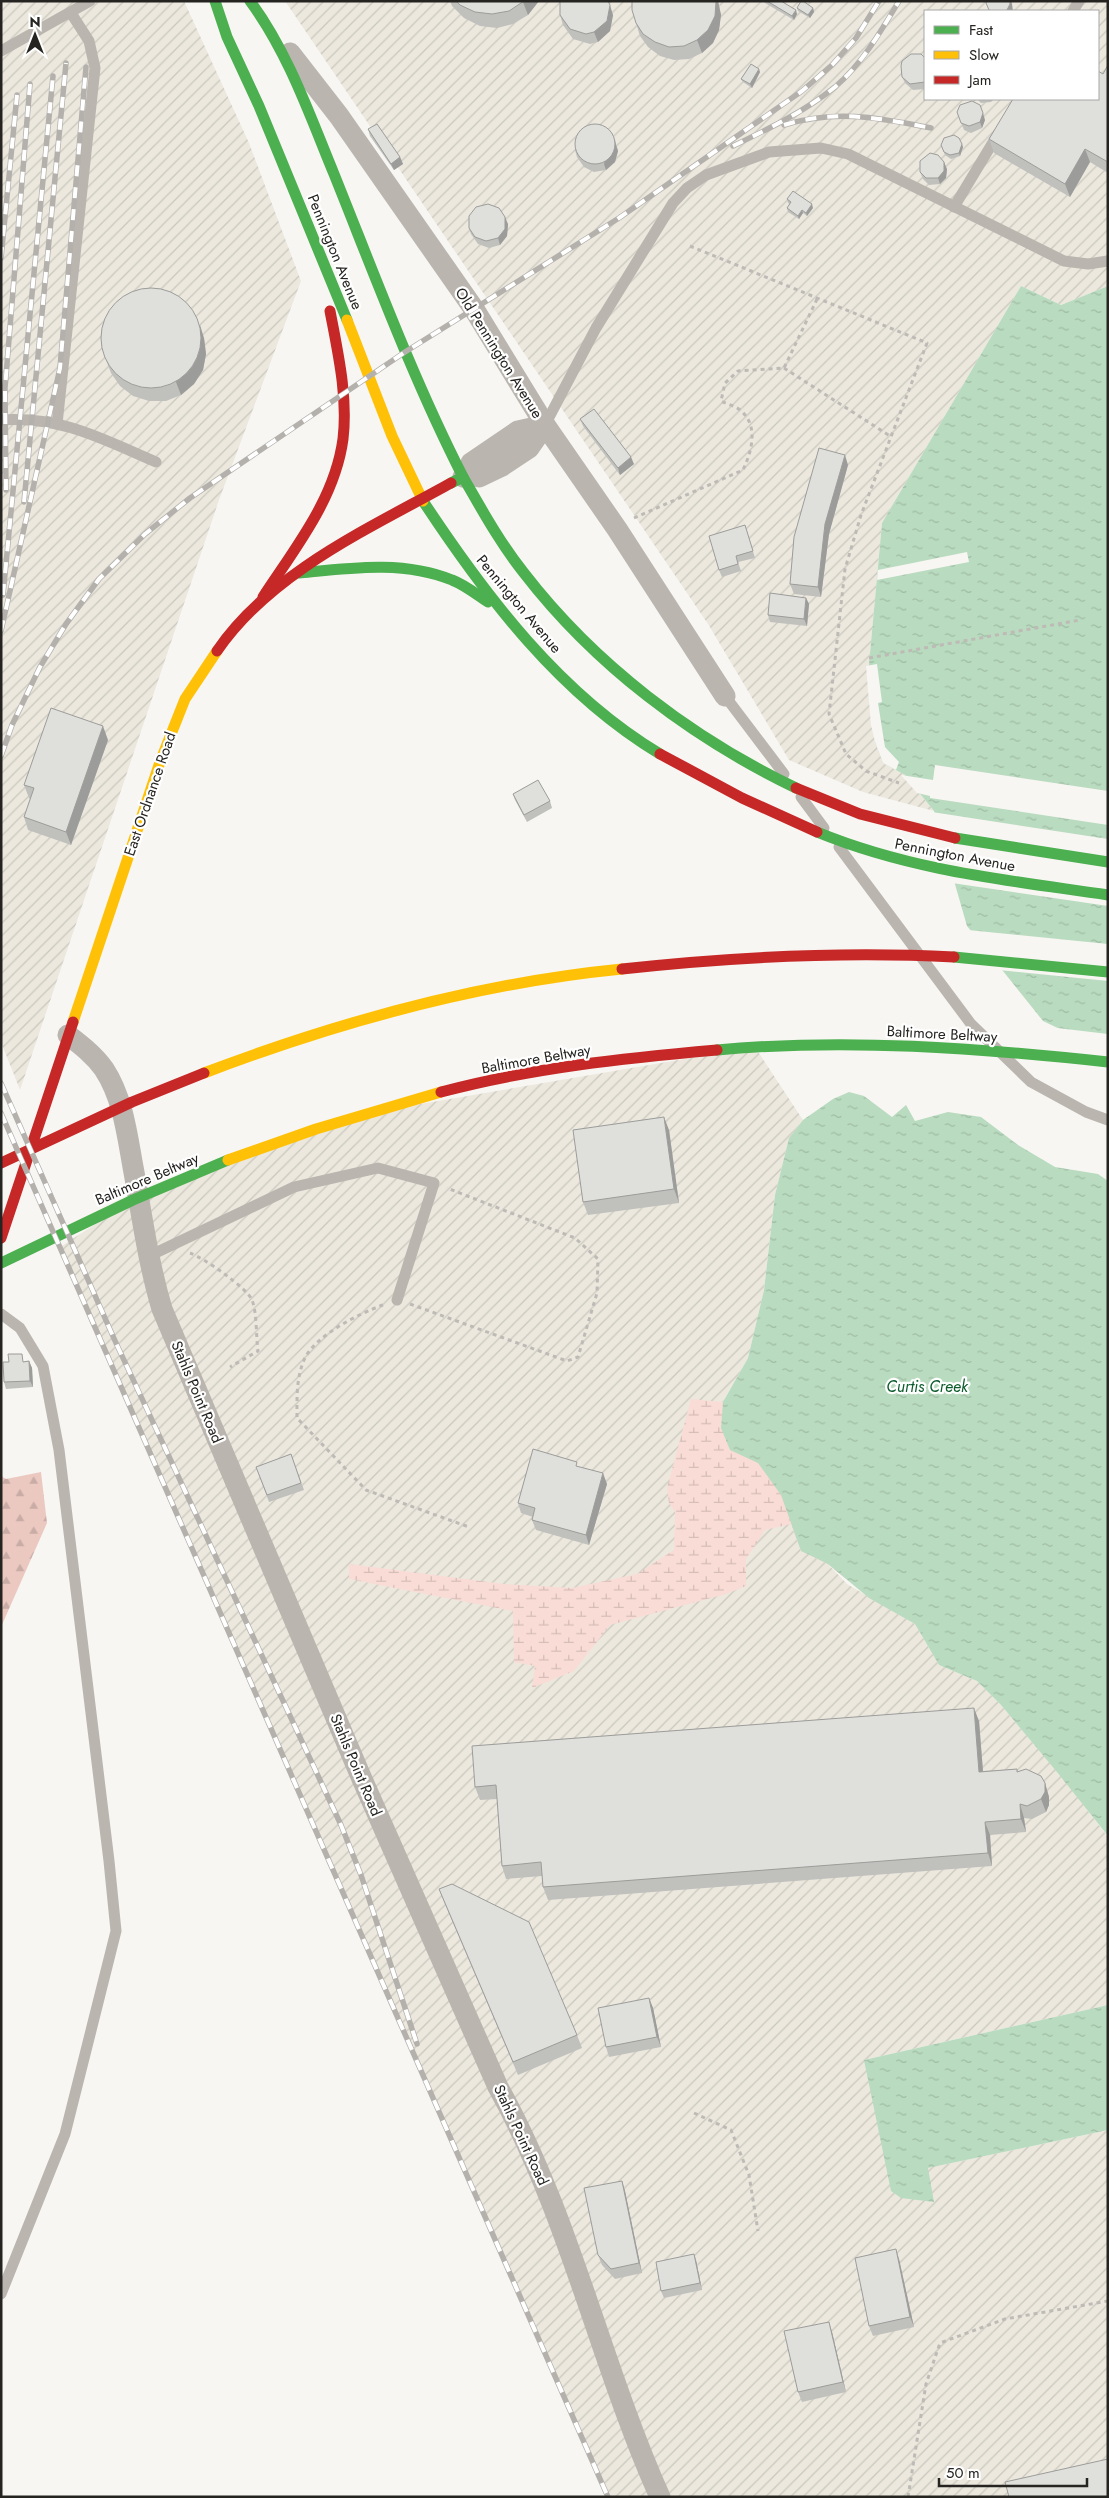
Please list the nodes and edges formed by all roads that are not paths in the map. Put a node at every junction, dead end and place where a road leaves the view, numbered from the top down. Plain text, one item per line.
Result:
1 (90, 1) edge
2 (215, 1) edge
3 (256, 9) edge
4 (71, 12) junction
5 (1, 51) edge
6 (1005, 124) edge
7 (954, 207) junction
8 (319, 253) junction
9 (1108, 261) edge
10 (1, 420) edge
11 (57, 424) junction
12 (545, 425) junction
13 (156, 462) dead end
14 (466, 476) junction
15 (423, 501) junction
16 (295, 573) junction
17 (257, 607) junction
18 (502, 611) junction
19 (725, 696) joint
20 (1108, 862) edge
21 (1108, 895) edge
22 (1108, 972) edge
23 (68, 1035) junction
24 (1108, 1062) edge
25 (1108, 1120) edge
26 (1, 1163) edge
27 (1, 1238) edge
28 (148, 1256) junction
29 (1, 1263) edge
30 (397, 1300) road end
31 (1, 1314) edge
32 (1, 2294) edge
33 (660, 2497) edge

1 - 4 lane
2 - 8 main road, Pennington Avenue
3 - 12 street, Old Pennington Avenue
3 - 14 main road, Pennington Avenue
4 - 5 lane
4 - 11 lane
6 - 7 lane
7 - 9 lane
7 - 12 lane
8 - 15 main road, Pennington Avenue
8 - 17 main road
10 - 11 lane
11 - 13 lane
12 - 14 street, East Ordnance Road
12 - 19 street, Old Pennington Avenue
14 - 15 main road, East Ordnance Road
14 - 20 main road, Pennington Avenue
15 - 16 main road, East Ordnance Road
15 - 18 main road, Pennington Avenue
16 - 17 main road, East Ordnance Road
16 - 18 main road
17 - 23 main road, East Ordnance Road
18 - 21 main road, Pennington Avenue
19 - 25 lane
22 - 26 main road
23 - 27 main road, East Ordnance Road
23 - 28 street, Stahls Point Road
24 - 29 main road, Baltimore Beltway
28 - 30 lane
28 - 33 street, Stahls Point Road
31 - 32 lane

